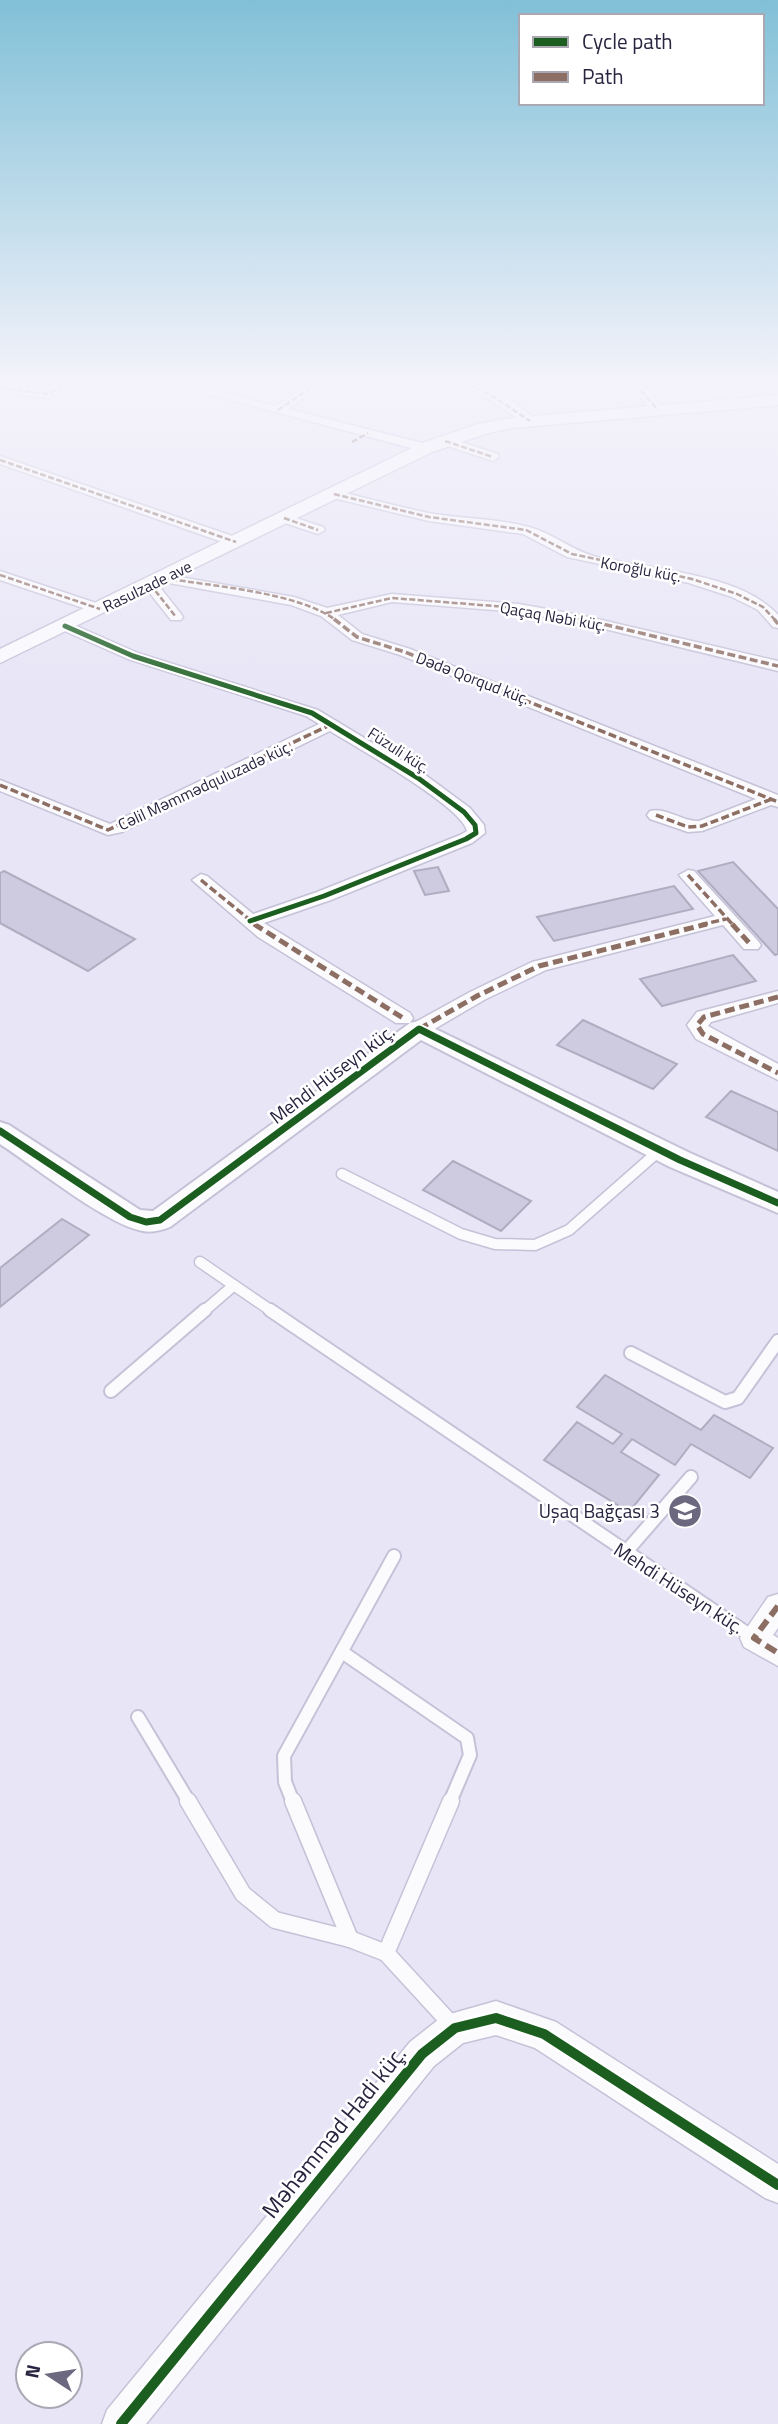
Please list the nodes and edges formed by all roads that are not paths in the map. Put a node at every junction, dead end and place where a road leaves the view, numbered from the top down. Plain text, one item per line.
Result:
1 (98, 494) edge
2 (334, 494) joint
3 (284, 518) junction
4 (318, 530) dead end
5 (236, 542) junction
6 (0, 575) edge
7 (157, 581) junction
8 (100, 609) junction
9 (326, 613) junction
10 (176, 617) dead end
11 (777, 621) edge
12 (65, 626) junction
13 (0, 657) edge
14 (778, 666) edge
15 (332, 724) junction
16 (0, 785) edge
17 (775, 800) edge
18 (656, 815) dead end
19 (688, 875) dead end
20 (201, 880) dead end
21 (726, 919) junction
22 (250, 922) junction
23 (751, 945) dead end
24 (778, 997) edge
25 (411, 1023) junction
26 (778, 1073) edge
27 (0, 1131) edge
28 (660, 1150) junction
29 (342, 1174) dead end
30 (778, 1203) edge
31 (200, 1262) dead end
32 (233, 1286) junction
33 (778, 1341) edge
34 (631, 1353) dead end
35 (111, 1391) dead end
36 (691, 1477) dead end
37 (625, 1553) junction
38 (394, 1556) dead end
39 (778, 1606) edge
40 (766, 1645) edge
41 (342, 1652) junction
42 (138, 1717) dead end
43 (350, 1939) junction
44 (386, 1953) junction
45 (455, 2028) junction
46 (778, 2185) edge
47 (121, 2424) edge

1 - 5 street
2 - 3 main road, Rasulzade ave
2 - 11 street, Koroğlu küç.
3 - 4 street
3 - 5 main road, Rasulzade ave
5 - 7 main road, Rasulzade ave
6 - 8 street
7 - 8 main road, Rasulzade ave
7 - 9 street, Dədə Qorqud küç.
7 - 10 street
8 - 12 main road, Rasulzade ave
9 - 14 street, Qaçaq Nəbi küç.
9 - 17 street, Dədə Qorqud küç.
12 - 13 main road, Rasulzade ave
12 - 15 street, Füzuli küç.
15 - 16 street, Cəlil Məmmədquluzadə küç.
15 - 22 street, Füzuli küç.
17 - 18 street
19 - 21 street
20 - 22 street
21 - 23 street
21 - 25 street
22 - 25 street
24 - 26 street
25 - 27 street, Mehdi Hüseyn küç.
25 - 28 street, Mehdi Hüseyn küç.
28 - 29 lane
28 - 30 street, Mehdi Hüseyn küç.
31 - 32 lane, Mehdi Hüseyn küç.
32 - 35 lane
32 - 37 lane, Mehdi Hüseyn küç.
33 - 34 lane
36 - 37 lane
37 - 40 lane, Mehdi Hüseyn küç.
38 - 41 lane
39 - 40 street
41 - 43 lane
41 - 44 lane
42 - 43 lane
43 - 44 lane
44 - 45 lane
45 - 46 street, Məhəmməd Hadi küç.
45 - 47 street, Məhəmməd Hadi küç.

